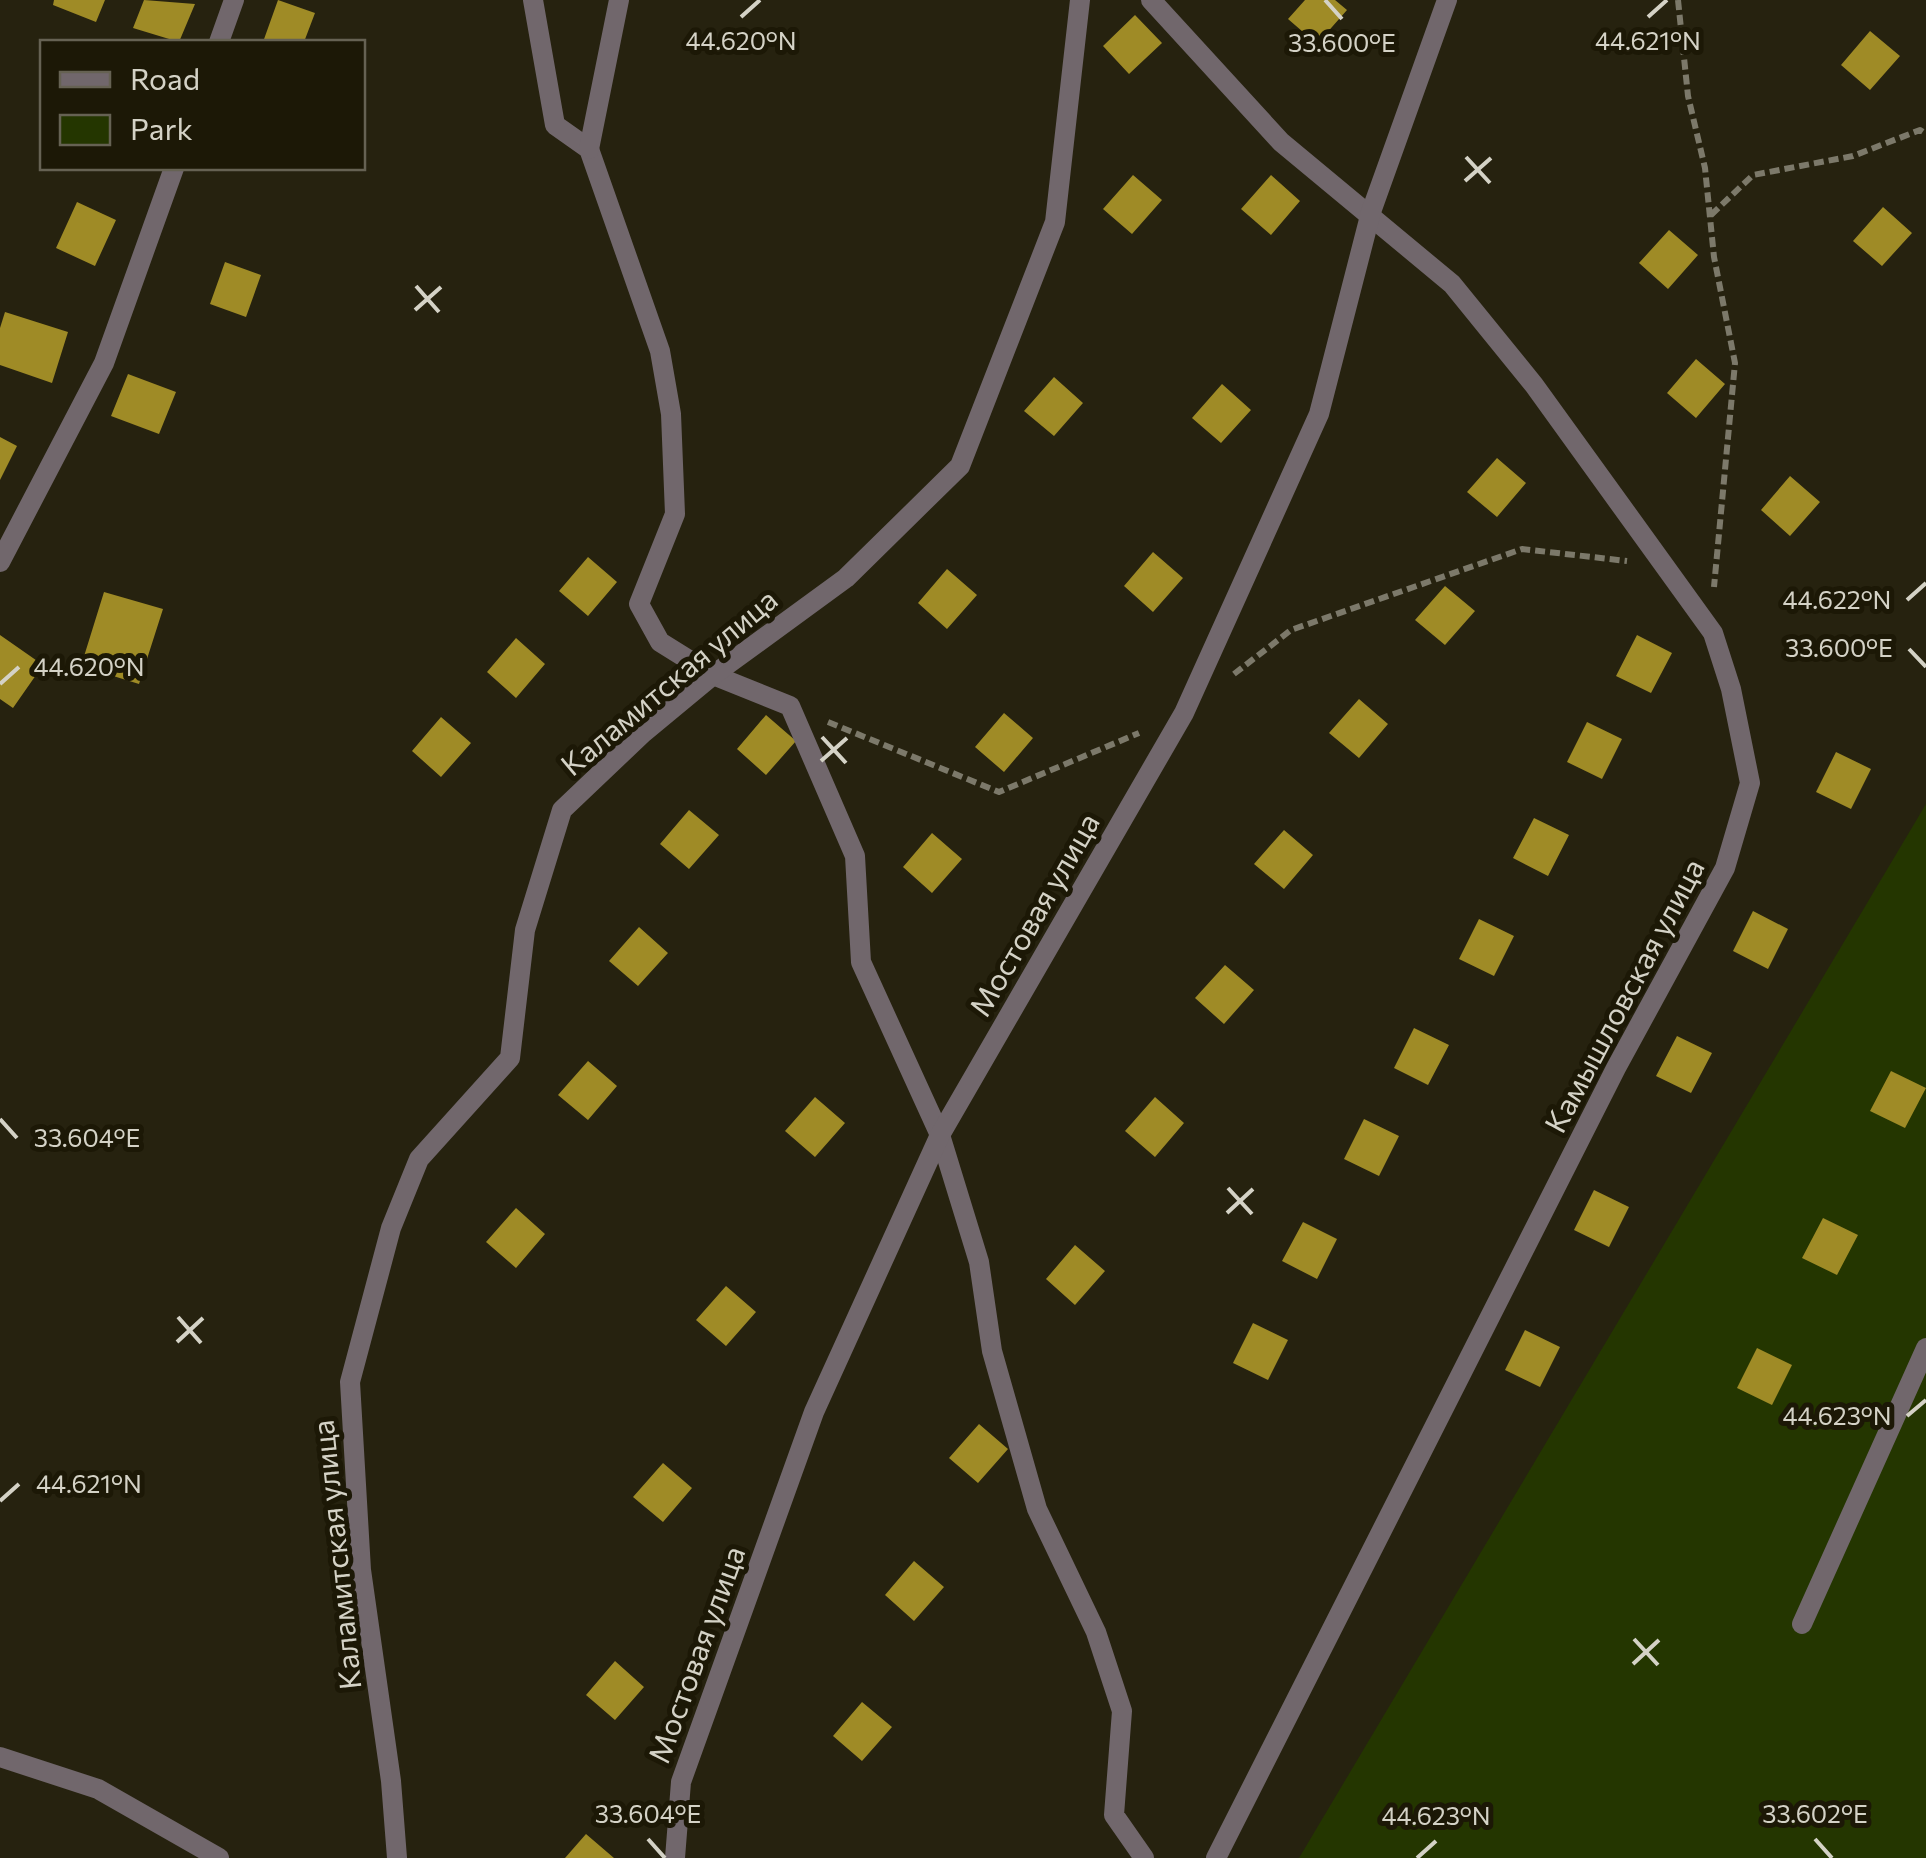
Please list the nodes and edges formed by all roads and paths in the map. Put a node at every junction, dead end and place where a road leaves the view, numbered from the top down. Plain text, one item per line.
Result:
1 (234, 0) edge
2 (533, 0) edge
3 (620, 0) edge
4 (1080, 0) edge
5 (1151, 0) edge
6 (1448, 0) edge
7 (1678, 0) edge
8 (220, 40) edge
9 (1926, 134) edge
10 (589, 150) junction
11 (173, 170) edge
12 (1371, 212) junction
13 (1710, 216) junction
14 (0, 562) edge
15 (1713, 633) junction
16 (713, 676) junction
17 (940, 1135) junction
18 (1926, 1348) edge
19 (1802, 1624) dead end
20 (0, 1757) edge
21 (219, 1858) edge
22 (397, 1858) edge
23 (675, 1858) edge
24 (1144, 1858) edge
25 (1216, 1858) edge

1 - 8 street
2 - 10 street
3 - 10 street
4 - 16 street, Каламитская улица
5 - 12 street, Камышловская улица
6 - 12 street, Мостовая улица
7 - 13 path
9 - 13 path
10 - 16 street
11 - 14 street
12 - 15 street, Камышловская улица
12 - 17 street, Мостовая улица
13 - 15 path
15 - 25 street, Камышловская улица
16 - 17 street
16 - 22 street, Каламитская улица
17 - 23 street, Мостовая улица
17 - 24 street
18 - 19 street
20 - 21 street

